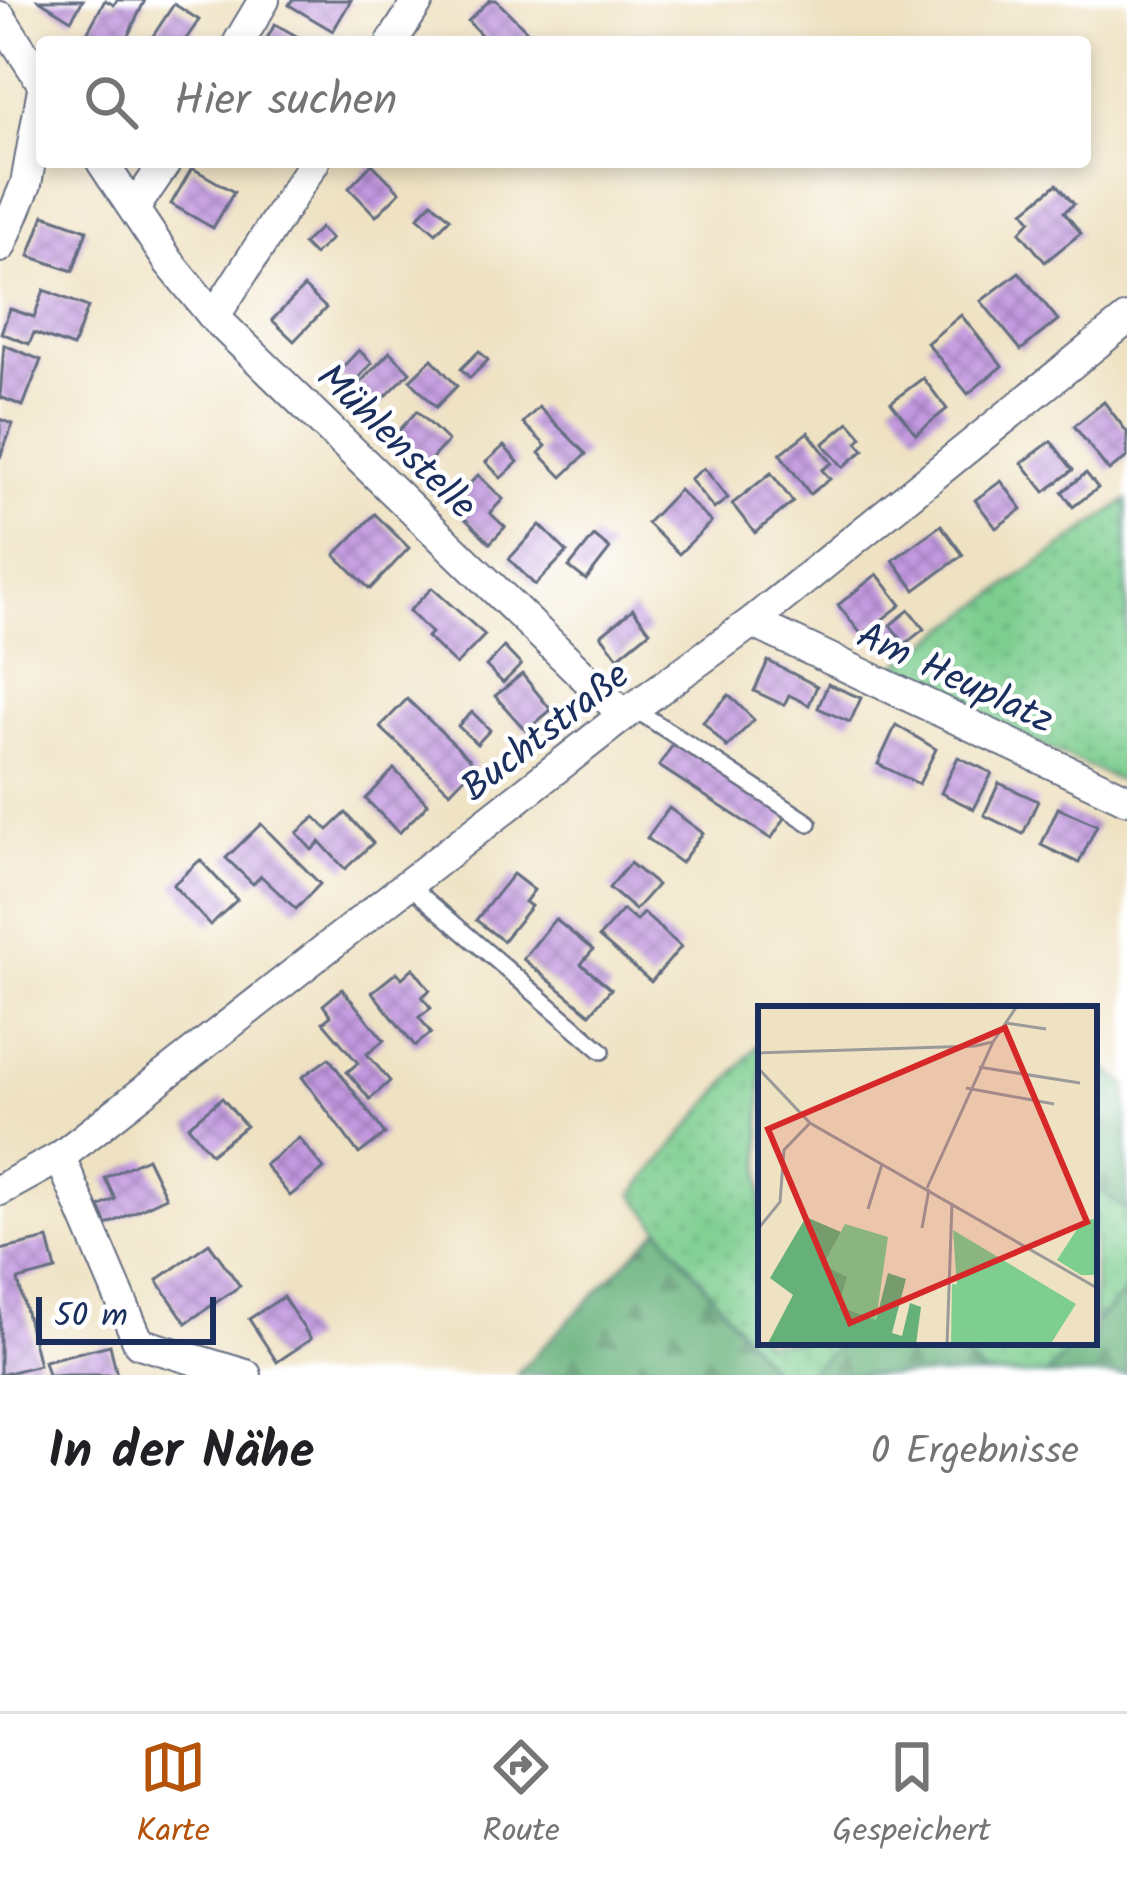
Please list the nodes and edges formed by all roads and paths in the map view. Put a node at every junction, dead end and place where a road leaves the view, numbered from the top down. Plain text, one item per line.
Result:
1 (264, 0) edge
2 (419, 0) edge
3 (0, 17) edge
4 (242, 36) edge
5 (396, 36) edge
6 (36, 73) edge
7 (36, 128) edge
8 (106, 168) edge
9 (162, 168) edge
10 (310, 168) edge
11 (135, 207) junction
12 (0, 247) edge
13 (214, 317) junction
14 (1127, 319) edge
15 (752, 622) junction
16 (629, 711) junction
17 (1127, 800) edge
18 (809, 823) dead end
19 (410, 886) junction
20 (602, 1051) dead end
21 (60, 1157) junction
22 (0, 1190) edge
23 (246, 1375) edge

1 - 4 street
2 - 5 street
3 - 6 street
7 - 12 street
8 - 11 street, Mühlenstelle
9 - 11 street
10 - 13 street
11 - 13 street, Mühlenstelle
13 - 16 street, Mühlenstelle
14 - 15 street, Buchtstraße
15 - 16 street, Buchtstraße
15 - 17 street, Am Heuplatz
16 - 18 lane
16 - 19 street, Buchtstraße
19 - 20 lane
19 - 21 street, Buchtstraße
21 - 22 street, Buchtstraße
21 - 23 street

